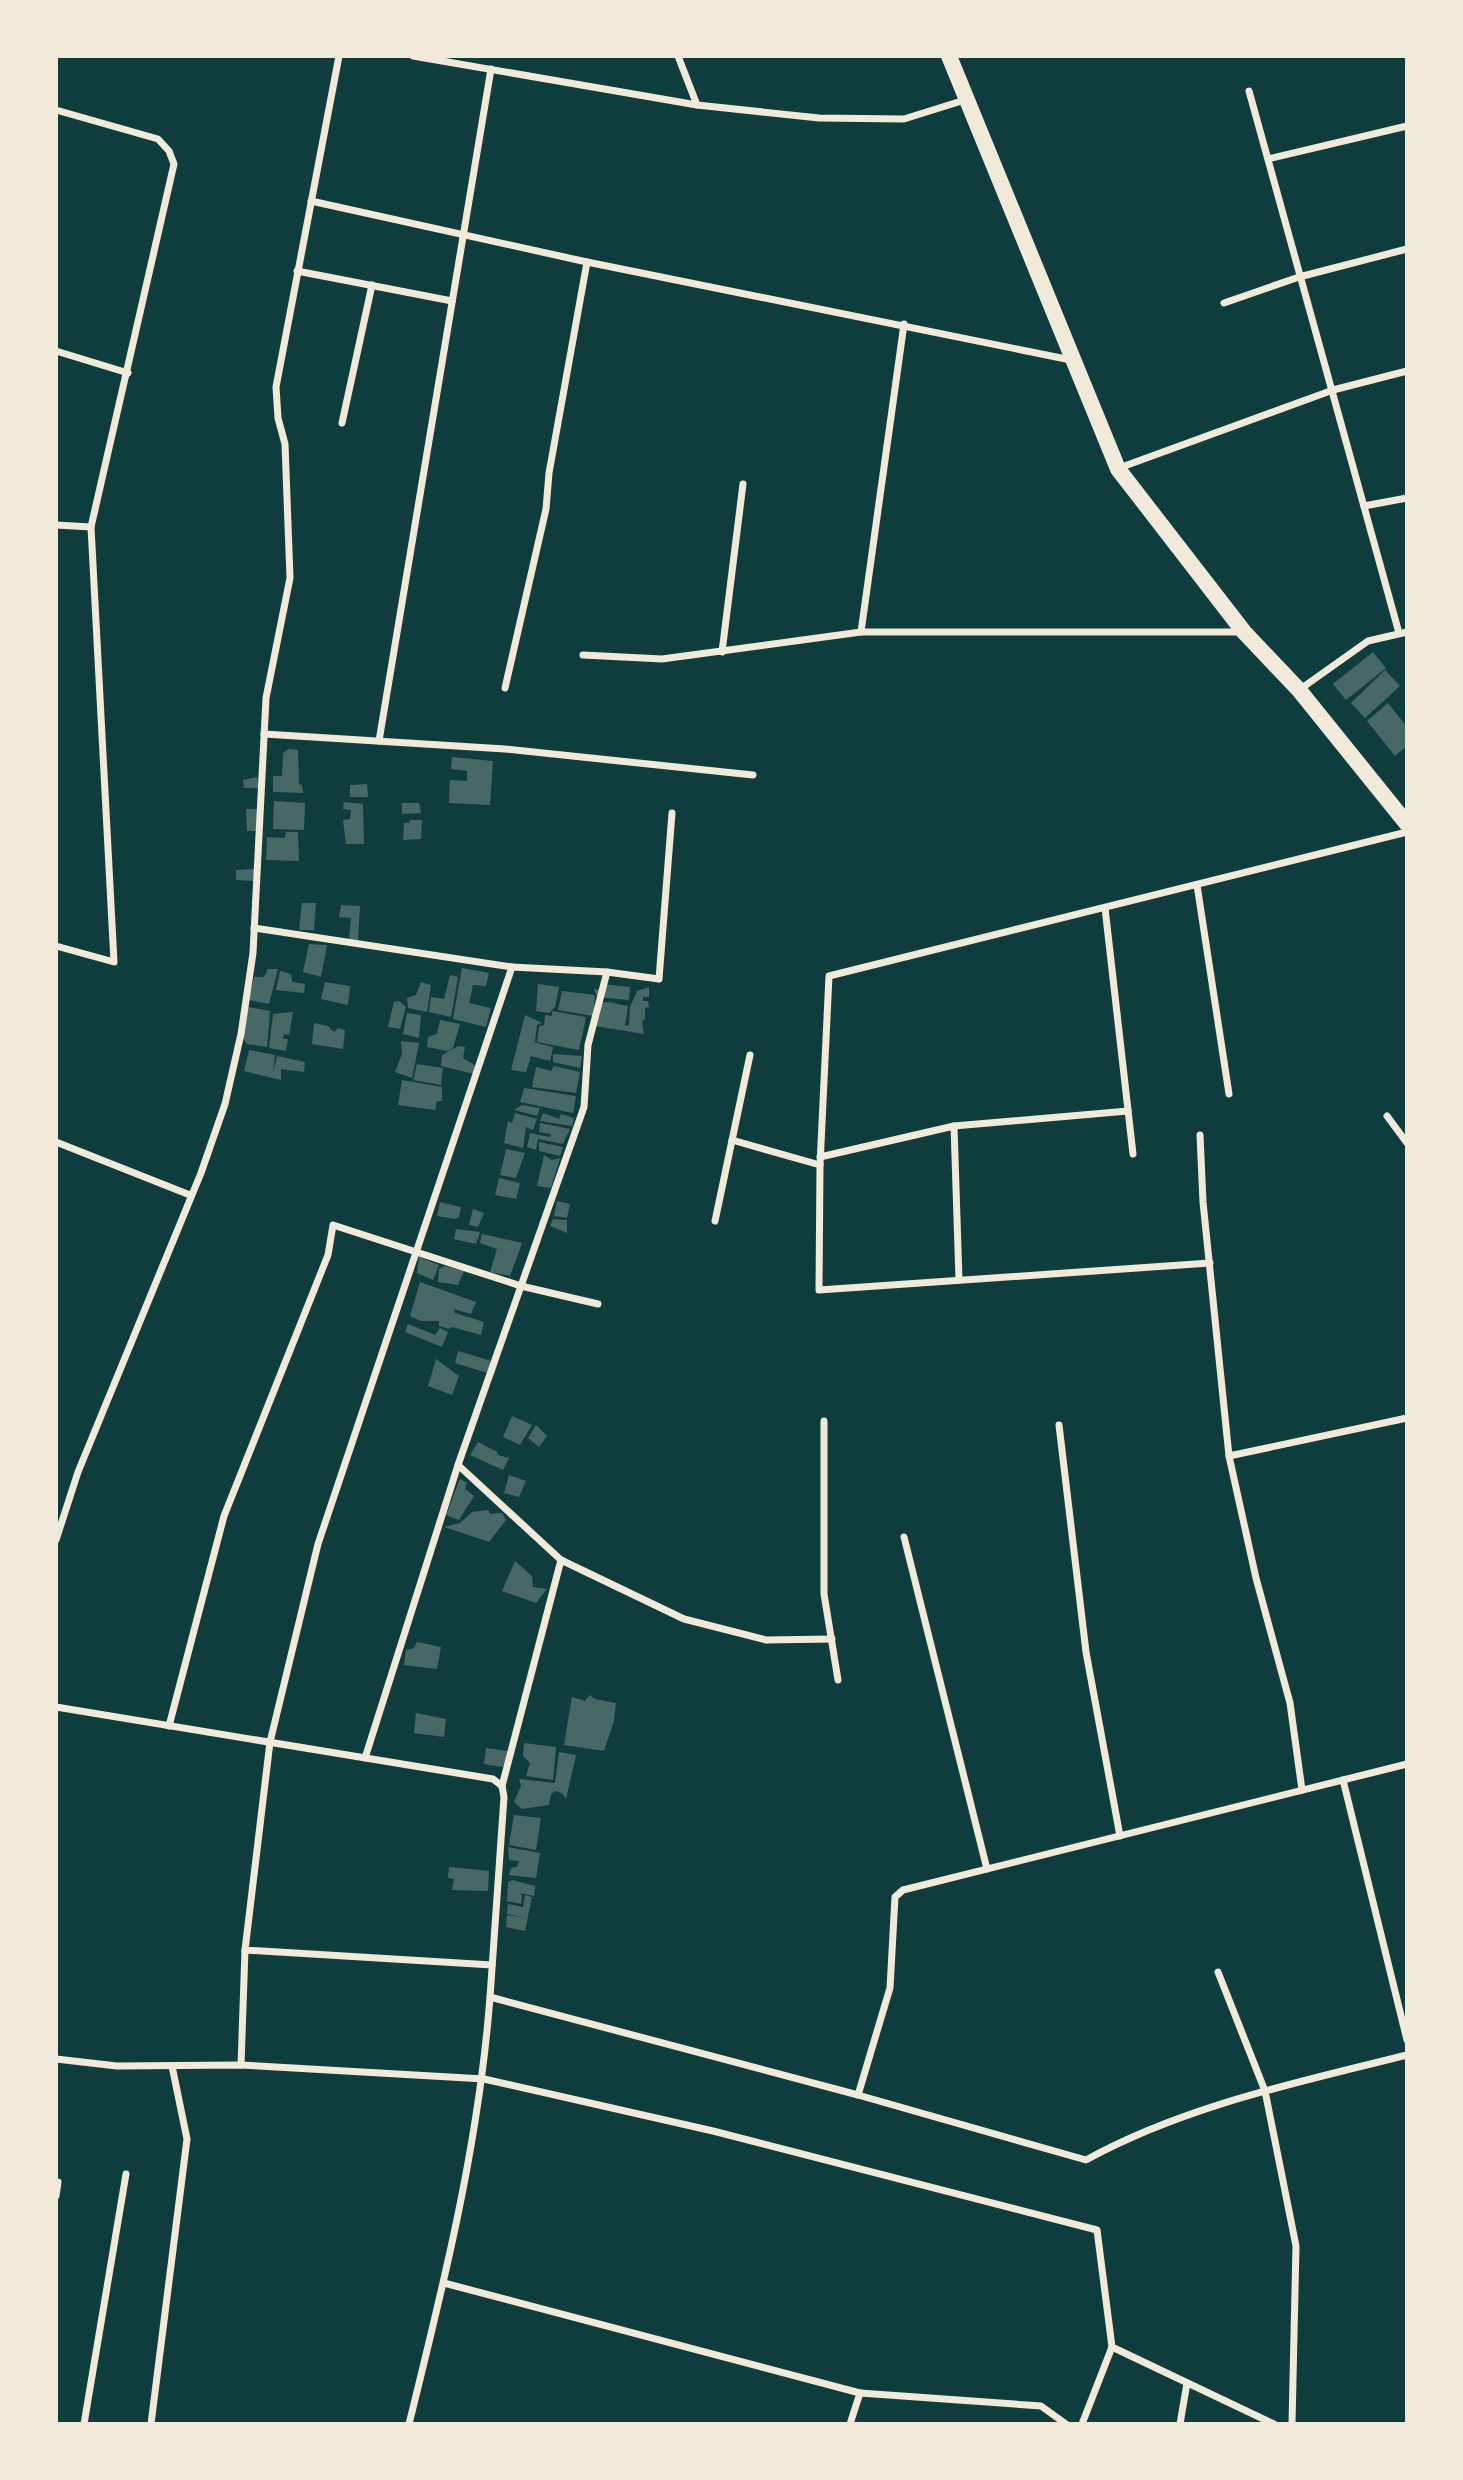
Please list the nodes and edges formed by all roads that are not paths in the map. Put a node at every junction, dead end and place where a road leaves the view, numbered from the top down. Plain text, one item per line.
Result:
1 (339, 56) edge
2 (413, 56) edge
3 (678, 56) edge
4 (949, 56) edge
5 (491, 69) junction
6 (1249, 91) dead end
7 (968, 99) junction
8 (697, 105) junction
9 (56, 110) edge
10 (1407, 126) edge
11 (1268, 159) junction
12 (311, 201) junction
13 (463, 236) junction
14 (1407, 248) edge
15 (587, 262) junction
16 (297, 271) junction
17 (1299, 277) junction
18 (372, 285) junction
19 (452, 301) junction
20 (1224, 303) dead end
21 (904, 324) junction
22 (56, 351) edge
23 (1073, 361) junction
24 (1407, 371) edge
25 (128, 373) junction
26 (1333, 390) junction
27 (342, 424) dead end
28 (1118, 469) junction
29 (743, 484) dead end
30 (1407, 498) edge
31 (1364, 506) junction
32 (56, 525) edge
33 (91, 527) junction
34 (861, 632) junction
35 (1244, 632) junction
36 (1403, 633) edge
37 (722, 652) junction
38 (583, 655) dead end
39 (505, 688) dead end
40 (1299, 690) junction
41 (264, 734) junction
42 (379, 741) junction
43 (753, 775) dead end
44 (672, 813) dead end
45 (1407, 824) edge
46 (1407, 832) edge
47 (1197, 885) junction
48 (1105, 908) junction
49 (254, 928) junction
50 (56, 946) edge
51 (512, 967) junction
52 (607, 972) junction
53 (750, 1055) dead end
54 (1229, 1094) dead end
55 (1128, 1111) junction
56 (1387, 1116) dead end
57 (954, 1126) junction
58 (1200, 1135) dead end
59 (732, 1140) junction
60 (56, 1142) edge
61 (1407, 1143) edge
62 (1133, 1154) dead end
63 (820, 1161) junction
64 (190, 1195) junction
65 (715, 1221) dead end
66 (418, 1251) junction
67 (1210, 1263) junction
68 (959, 1280) junction
69 (521, 1286) junction
70 (598, 1304) dead end
71 (1407, 1418) edge
72 (824, 1421) dead end
73 (1059, 1425) dead end
74 (1229, 1456) junction
75 (458, 1465) junction
76 (904, 1537) dead end
77 (56, 1540) edge
78 (561, 1560) junction
79 (832, 1639) junction
80 (838, 1680) dead end
81 (56, 1707) edge
82 (169, 1726) junction
83 (270, 1742) junction
84 (365, 1758) junction
85 (1407, 1764) edge
86 (1343, 1780) junction
87 (502, 1786) junction
88 (1302, 1790) junction
89 (1120, 1836) junction
90 (987, 1868) junction
91 (245, 1950) junction
92 (492, 1965) junction
93 (1219, 1972) dead end
94 (490, 1997) junction
95 (1407, 2040) edge
96 (1407, 2054) edge
97 (56, 2059) edge
98 (172, 2066) junction
99 (242, 2066) junction
100 (484, 2078) junction
101 (1265, 2091) junction
102 (858, 2095) junction
103 (126, 2174) dead end
104 (58, 2182) edge
105 (56, 2196) edge
106 (444, 2283) junction
107 (1112, 2347) junction
108 (1187, 2383) junction
109 (860, 2393) junction
110 (84, 2424) edge
111 (151, 2424) edge
112 (409, 2424) edge
113 (850, 2424) edge
114 (1066, 2424) edge
115 (1082, 2424) edge
116 (1180, 2424) edge
117 (1275, 2424) edge
118 (1292, 2424) edge

1 - 12 street
2 - 5 street
3 - 8 street
4 - 7 main road
5 - 8 street
5 - 13 street
6 - 11 street
7 - 8 street
7 - 23 main road
9 - 25 street
10 - 11 street
11 - 17 street
12 - 13 street
12 - 16 street
13 - 15 street
13 - 19 street
14 - 17 street
15 - 21 street
15 - 39 street
16 - 18 street
16 - 41 street
17 - 20 street
17 - 26 street
18 - 19 street
18 - 27 street
19 - 42 street
21 - 23 street
21 - 34 street
22 - 25 street
23 - 28 main road
24 - 26 street
25 - 33 street
26 - 28 street
26 - 31 street
28 - 35 main road
29 - 37 street
30 - 31 street
31 - 36 street
32 - 33 street
33 - 50 street
34 - 35 street
34 - 37 street
35 - 40 main road
36 - 40 street
37 - 38 street
40 - 45 main road
41 - 42 street
41 - 49 street
42 - 43 street
44 - 52 street
46 - 47 street
47 - 48 street
47 - 54 street
48 - 55 street
48 - 63 street
49 - 51 street
49 - 64 street
51 - 52 street
51 - 66 street
52 - 69 street
53 - 59 street
55 - 57 street
55 - 62 street
56 - 61 street
57 - 63 street
57 - 68 street
58 - 67 street
59 - 63 street
59 - 65 street
60 - 64 street
63 - 68 street
64 - 77 street
66 - 69 street
66 - 82 street
66 - 83 street
67 - 68 street
67 - 74 street
69 - 70 street
69 - 75 street
71 - 74 street
72 - 79 street
73 - 89 street
74 - 88 street
75 - 78 street
75 - 84 street
76 - 90 street
78 - 79 street
78 - 87 street
79 - 80 street
81 - 82 street
82 - 83 street
83 - 84 street
83 - 91 street
84 - 87 street
85 - 86 street
86 - 88 street
86 - 95 street
87 - 92 street
88 - 89 street
89 - 90 street
90 - 102 street
91 - 92 street
91 - 99 street
92 - 94 street
93 - 101 street
94 - 100 street
94 - 102 street
96 - 101 street
97 - 98 street
98 - 99 street
98 - 111 street
99 - 100 street
100 - 106 street
100 - 107 street
101 - 102 street
101 - 118 street
103 - 110 street
104 - 105 street
106 - 109 street
106 - 112 street
107 - 108 street
107 - 115 street
108 - 116 street
108 - 117 street
109 - 113 street
109 - 114 street

